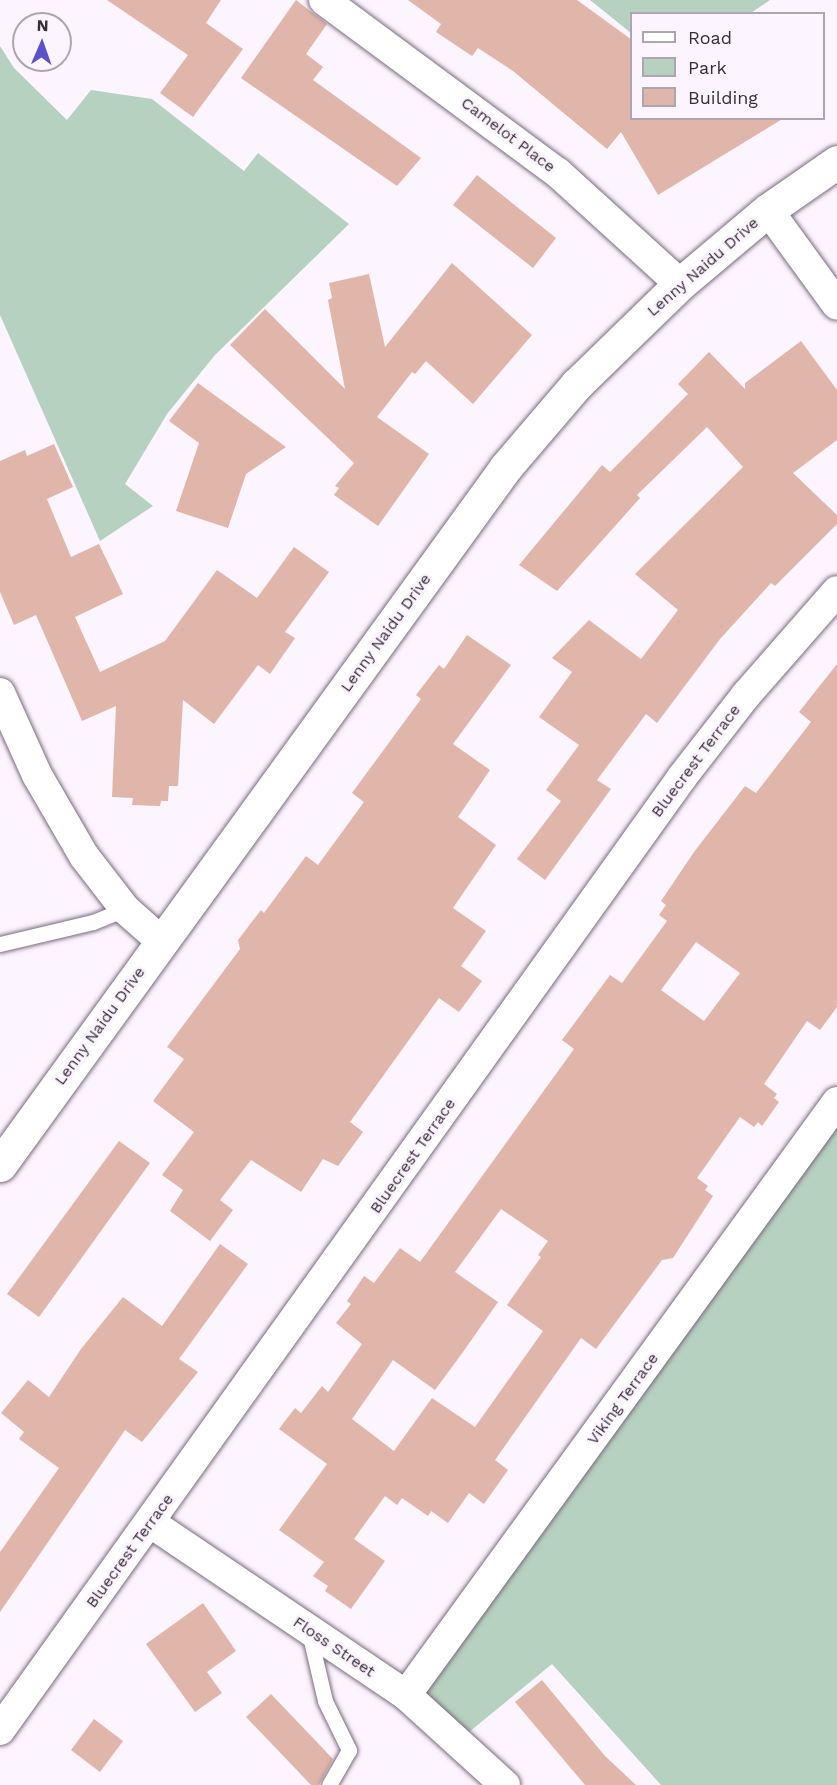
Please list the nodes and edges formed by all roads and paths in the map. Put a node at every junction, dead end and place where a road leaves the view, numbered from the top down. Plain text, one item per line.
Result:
1 (324, 0) edge
2 (837, 162) edge
3 (768, 210) junction
4 (680, 284) junction
5 (837, 305) edge
6 (837, 591) edge
7 (0, 693) edge
8 (125, 909) junction
9 (161, 941) junction
10 (0, 944) edge
11 (837, 1102) edge
12 (0, 1164) edge
13 (151, 1523) junction
14 (308, 1629) junction
15 (406, 1695) junction
16 (0, 1730) edge
17 (329, 1785) edge
18 (505, 1785) edge

1 - 4 street, Camelot Place
2 - 3 street, Lenny Naidu Drive
3 - 4 street, Lenny Naidu Drive
3 - 5 street
4 - 9 street, Lenny Naidu Drive
6 - 13 street, Bluecrest Terrace
7 - 8 street
8 - 9 street
8 - 10 lane
9 - 12 street, Lenny Naidu Drive
11 - 15 street, Viking Terrace
13 - 14 street, Floss Street
13 - 16 street, Bluecrest Terrace
14 - 15 street, Floss Street
14 - 17 lane
15 - 18 street, Floss Street

